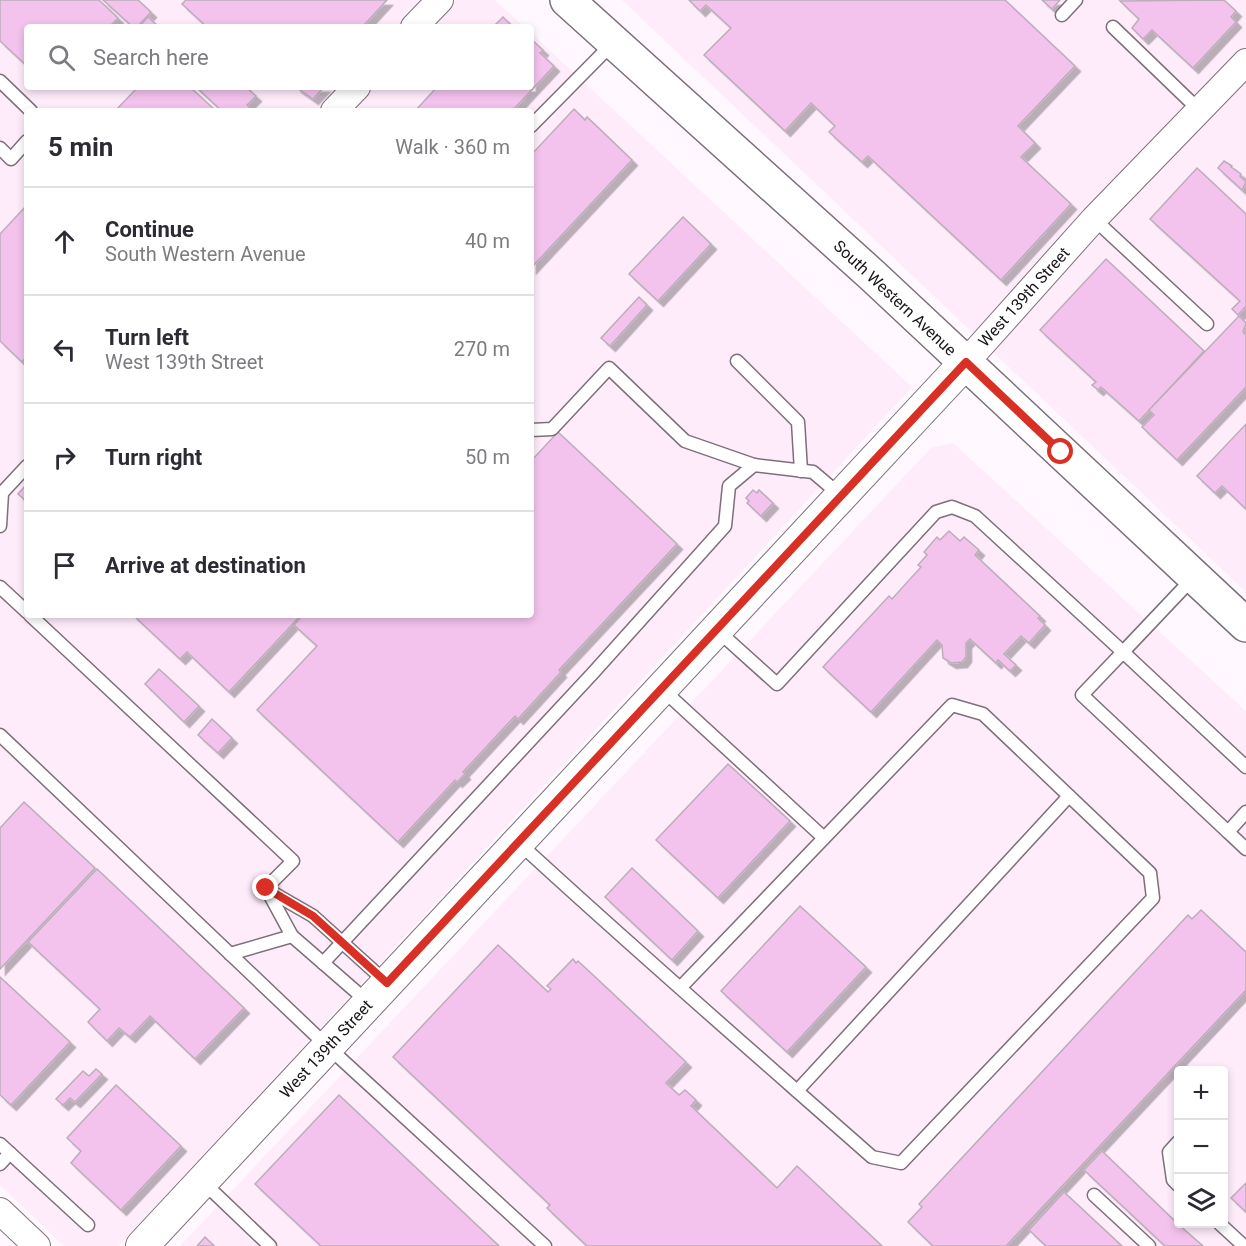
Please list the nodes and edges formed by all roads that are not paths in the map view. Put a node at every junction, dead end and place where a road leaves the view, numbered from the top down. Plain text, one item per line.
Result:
1 (440, 0) edge
2 (567, 0) edge
3 (1076, 0) edge
4 (1062, 15) dead end
5 (417, 24) edge
6 (1113, 27) dead end
7 (614, 42) junction
8 (1246, 62) edge
9 (0, 81) edge
10 (354, 90) edge
11 (28, 108) edge
12 (337, 108) edge
13 (1199, 110) junction
14 (534, 123) edge
15 (24, 144) edge
16 (0, 148) edge
17 (1094, 219) junction
18 (1207, 324) dead end
19 (737, 361) dead end
20 (966, 362) junction
21 (534, 430) edge
22 (754, 465) junction
23 (24, 469) edge
24 (801, 471) junction
25 (841, 496) junction
26 (0, 526) edge
27 (1194, 576) junction
28 (0, 587) edge
29 (24, 610) edge
30 (32, 618) edge
31 (1246, 625) edge
32 (716, 630) junction
33 (1123, 652) junction
34 (673, 698) junction
35 (0, 735) edge
36 (1246, 767) edge
37 (1069, 796) junction
38 (1246, 812) edge
39 (1228, 832) junction
40 (824, 838) junction
41 (518, 842) junction
42 (1246, 849) edge
43 (266, 888) junction
44 (292, 936) junction
45 (342, 942) junction
46 (230, 954) junction
47 (323, 963) junction
48 (680, 988) junction
49 (378, 993) junction
50 (328, 1047) junction
51 (797, 1092) junction
52 (0, 1144) edge
53 (1174, 1147) edge
54 (10, 1153) junction
55 (0, 1164) edge
56 (202, 1181) junction
57 (1174, 1181) edge
58 (1094, 1196) dead end
59 (0, 1211) edge
60 (88, 1225) dead end
61 (1224, 1228) edge
62 (37, 1246) edge
63 (142, 1246) edge
64 (270, 1246) edge
65 (545, 1246) edge
66 (1149, 1246) edge
67 (1244, 1246) edge

1 - 5 street
2 - 7 main road, South Western Avenue
3 - 4 lane
6 - 13 lane
7 - 14 lane
7 - 20 main road, South Western Avenue
8 - 13 street, West 139th Street
9 - 11 lane
10 - 12 street
13 - 17 street, West 139th Street
15 - 16 lane
17 - 18 lane
17 - 20 street, West 139th Street
19 - 24 lane
20 - 25 street, West 139th Street
20 - 27 main road, South Western Avenue
21 - 22 lane
22 - 24 lane
22 - 45 lane
23 - 26 lane
24 - 25 lane
25 - 32 street, West 139th Street
27 - 31 main road, South Western Avenue
27 - 33 lane
28 - 29 lane
30 - 43 lane
32 - 33 lane
32 - 34 street, West 139th Street
33 - 36 lane
33 - 39 lane
34 - 40 lane
34 - 41 street, West 139th Street
35 - 46 lane
37 - 40 lane
37 - 51 lane
37 - 51 lane
38 - 39 lane
39 - 42 lane
40 - 48 lane
41 - 48 lane
41 - 49 street, West 139th Street
43 - 44 lane
43 - 45 lane
44 - 46 lane
44 - 47 lane
45 - 47 lane
45 - 49 lane
46 - 50 lane
47 - 49 lane
48 - 51 lane
49 - 50 street, West 139th Street
50 - 56 street, West 139th Street
50 - 65 lane
52 - 54 lane
53 - 57 lane
54 - 55 lane
54 - 60 lane
56 - 63 street, West 139th Street
56 - 64 lane
58 - 66 lane
59 - 62 street
61 - 67 lane

